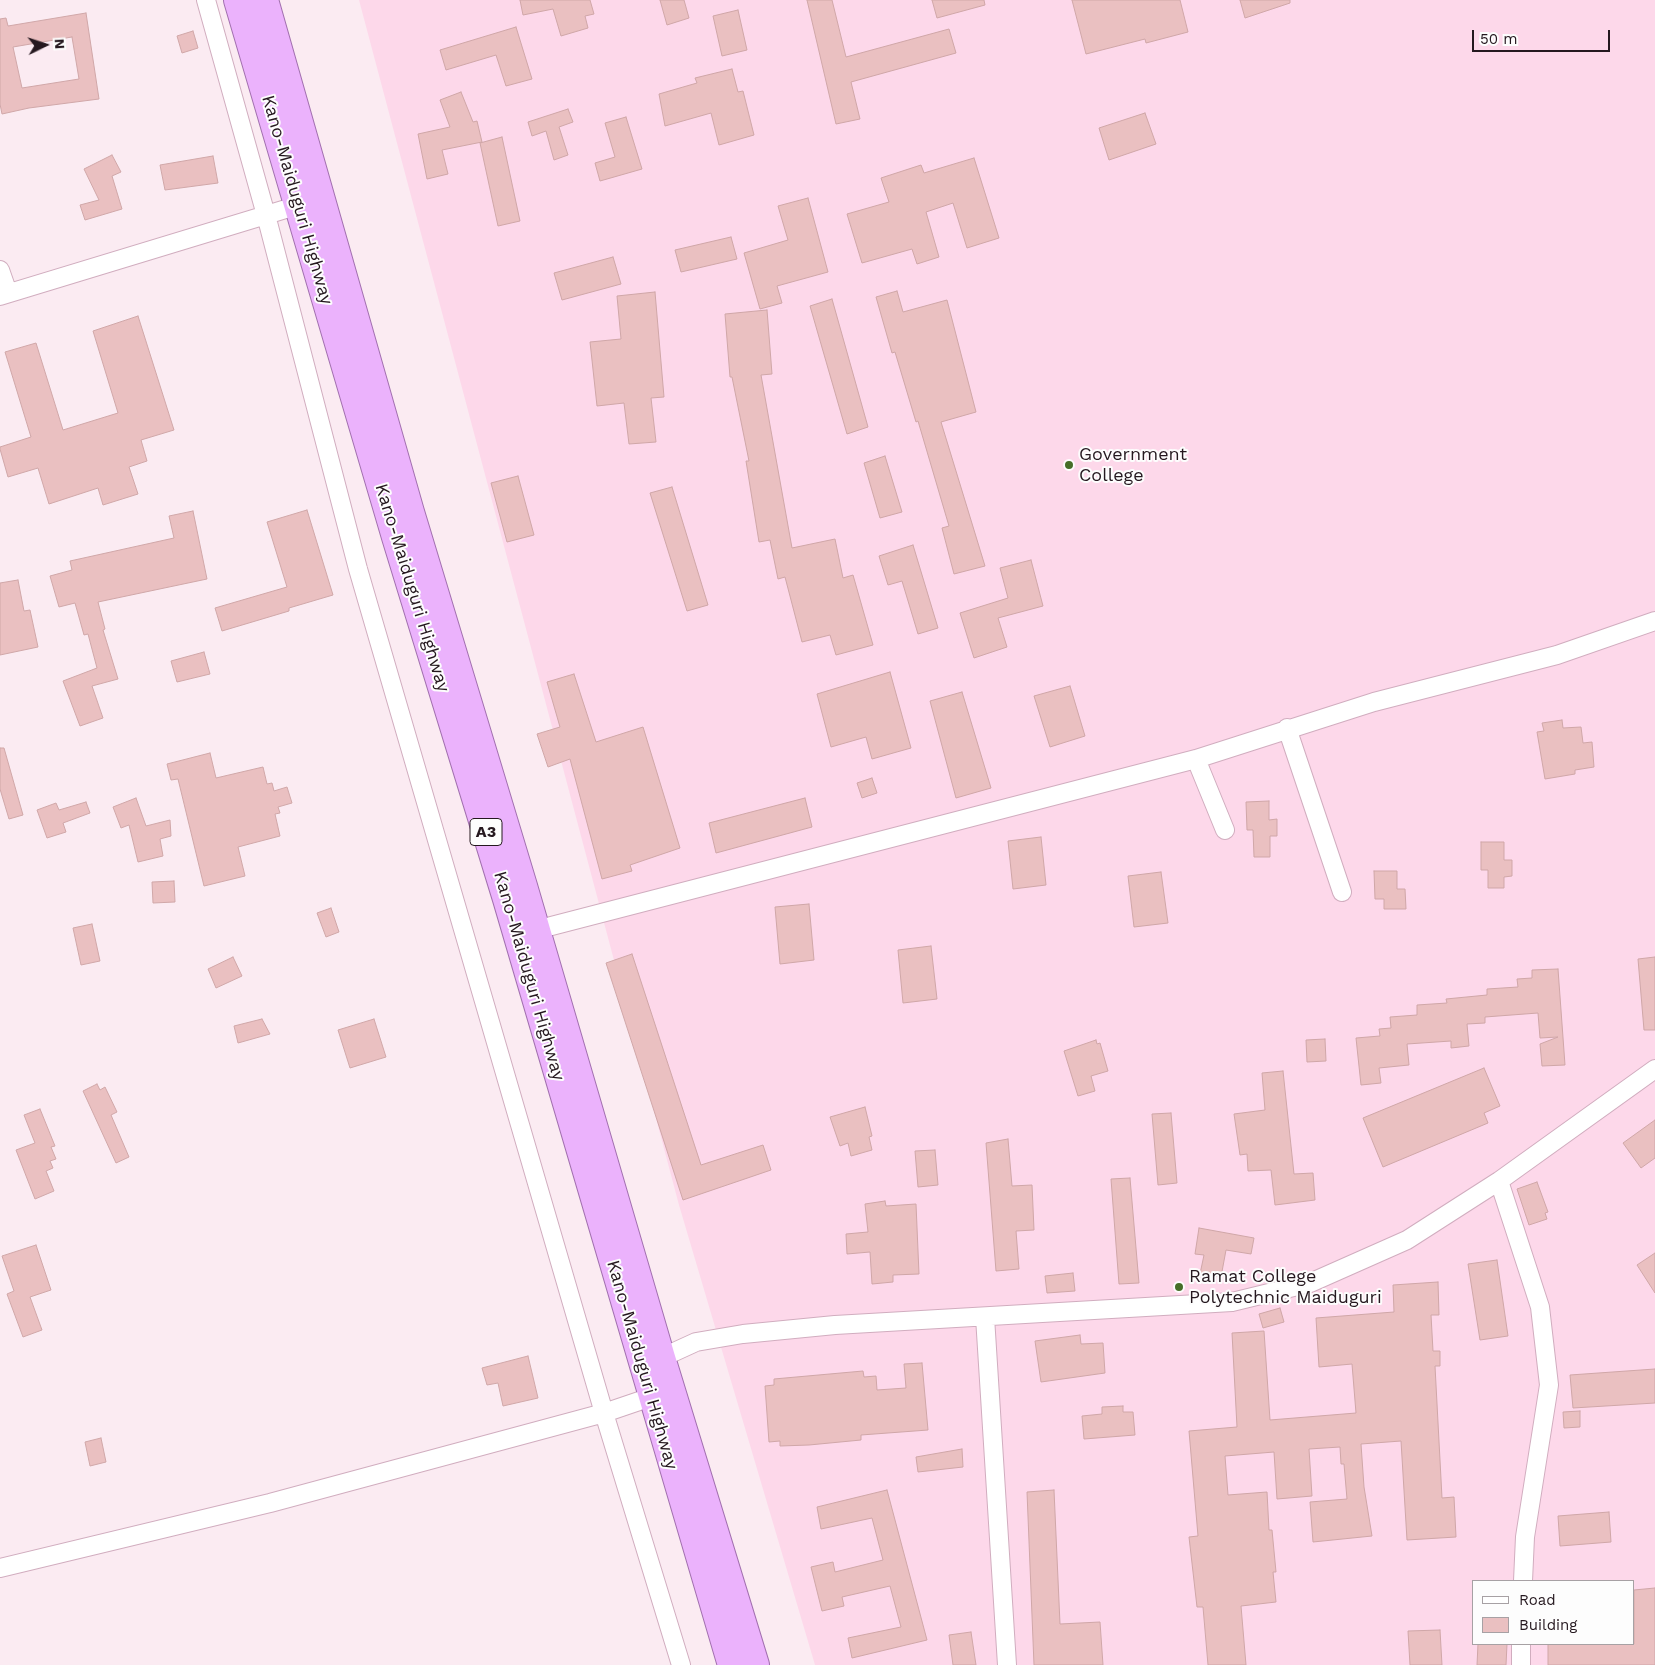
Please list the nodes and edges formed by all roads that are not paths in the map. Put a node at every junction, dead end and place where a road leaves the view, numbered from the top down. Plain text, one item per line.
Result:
1 (206, 0) edge
2 (238, 0) edge
3 (264, 0) edge
4 (299, 205) junction
5 (266, 214) junction
6 (0, 270) edge
7 (4, 294) edge
8 (1655, 621) edge
9 (1287, 728) junction
10 (1196, 759) junction
11 (1225, 830) dead end
12 (1342, 892) dead end
13 (536, 930) junction
14 (1655, 1069) edge
15 (1498, 1181) junction
16 (984, 1317) junction
17 (661, 1358) junction
18 (651, 1397) junction
19 (604, 1413) junction
20 (0, 1568) edge
21 (1523, 1580) edge
22 (1521, 1645) edge
23 (680, 1665) edge
24 (732, 1665) edge
25 (754, 1665) edge
26 (1007, 1665) edge
27 (1521, 1665) edge

1 - 5 street
2 - 4 highway, Kano-Maiduguri Highway / A3
3 - 13 highway, Kano-Maiduguri Highway / A3
4 - 5 street
4 - 18 highway, Kano-Maiduguri Highway / A3
5 - 7 street
5 - 19 street
6 - 7 street
8 - 9 street
9 - 10 street
9 - 12 street
10 - 11 street
10 - 13 street
13 - 17 highway, Kano-Maiduguri Highway / A3
14 - 15 street
15 - 16 street
15 - 21 street
16 - 17 street
16 - 26 street
17 - 25 highway, Kano-Maiduguri Highway / A3
18 - 19 street
18 - 24 highway, Kano-Maiduguri Highway / A3
19 - 20 street
19 - 23 street
22 - 27 street

